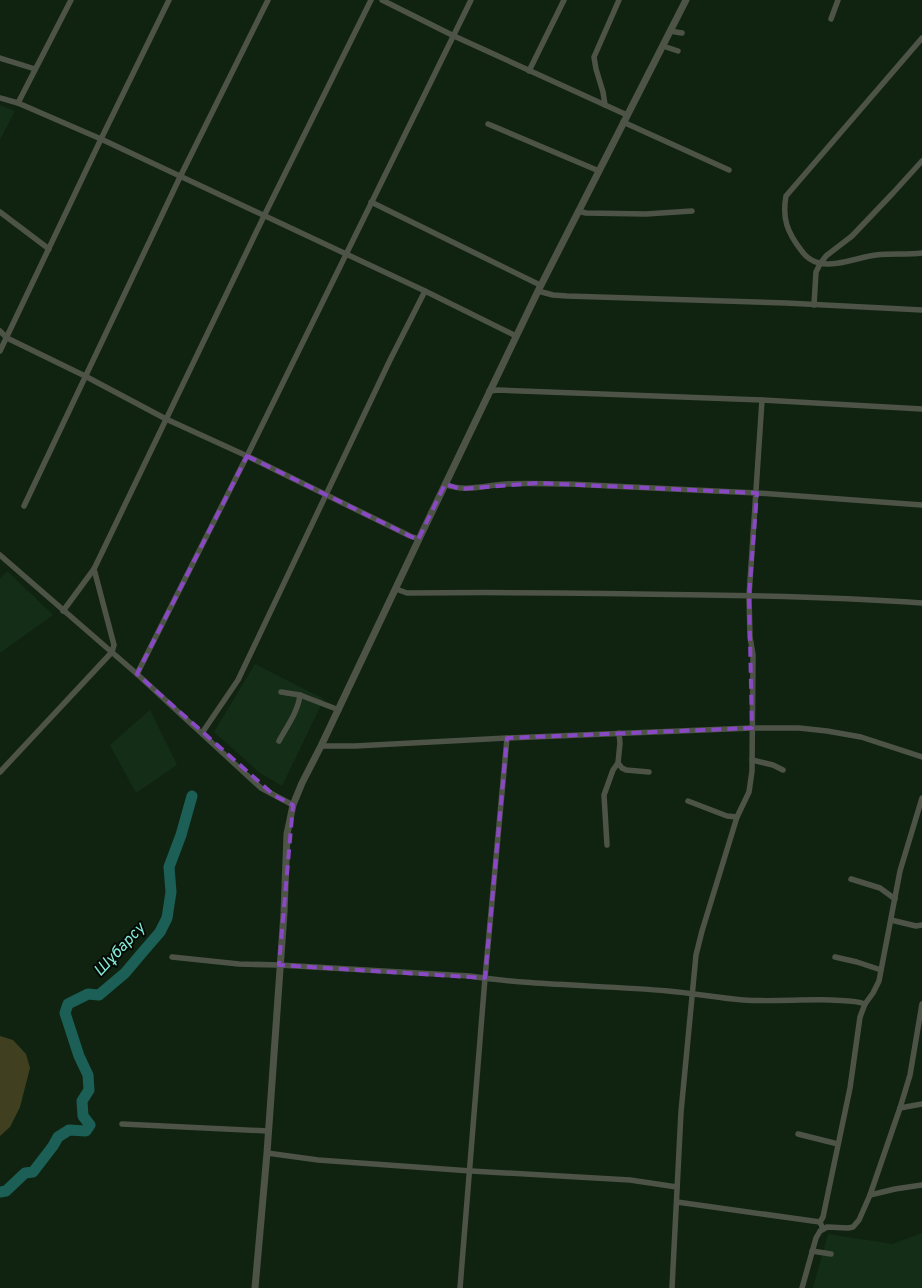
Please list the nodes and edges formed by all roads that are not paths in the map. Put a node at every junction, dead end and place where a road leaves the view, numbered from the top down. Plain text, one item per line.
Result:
1 (71, 0) edge
2 (169, 0) edge
3 (268, 0) edge
4 (371, 0) edge
5 (382, 0) edge
6 (471, 0) edge
7 (564, 0) edge
8 (619, 0) edge
9 (686, 0) edge
10 (838, 0) edge
11 (831, 19) dead end
12 (670, 31) junction
13 (682, 33) dead end
14 (454, 36) junction
15 (922, 38) edge
16 (663, 46) junction
17 (678, 51) dead end
18 (0, 58) edge
19 (35, 69) junction
20 (529, 71) junction
21 (0, 98) edge
22 (18, 103) junction
23 (605, 105) junction
24 (625, 119) junction
25 (488, 124) dead end
26 (101, 139) junction
27 (922, 161) edge
28 (729, 170) dead end
29 (599, 171) junction
30 (180, 177) junction
31 (371, 202) junction
32 (578, 211) junction
33 (692, 211) dead end
34 (0, 212) edge
35 (264, 216) junction
36 (49, 249) junction
37 (922, 253) edge
38 (346, 254) junction
39 (820, 264) junction
40 (539, 288) junction
41 (425, 291) junction
42 (814, 305) junction
43 (922, 310) edge
44 (0, 331) edge
45 (516, 336) junction
46 (7, 338) junction
47 (0, 351) edge
48 (85, 376) junction
49 (489, 391) junction
50 (762, 400) junction
51 (922, 409) edge
52 (166, 419) junction
53 (247, 456) junction
54 (445, 484) junction
55 (756, 493) junction
56 (326, 494) junction
57 (922, 505) edge
58 (24, 506) dead end
59 (419, 538) junction
60 (0, 555) edge
61 (94, 569) junction
62 (396, 589) junction
63 (749, 596) junction
64 (922, 603) edge
65 (63, 610) junction
66 (112, 652) junction
67 (137, 674) junction
68 (281, 692) dead end
69 (300, 695) junction
70 (339, 710) junction
71 (752, 728) junction
72 (202, 733) junction
73 (619, 733) junction
74 (507, 738) junction
75 (279, 741) dead end
76 (321, 746) junction
77 (922, 757) edge
78 (752, 760) junction
79 (618, 763) junction
80 (783, 770) dead end
81 (0, 772) edge
82 (649, 772) dead end
83 (922, 798) edge
84 (688, 802) dead end
85 (293, 805) junction
86 (737, 817) junction
87 (607, 845) dead end
88 (852, 879) dead end
89 (895, 900) junction
90 (891, 920) junction
91 (922, 925) edge
92 (172, 957) dead end
93 (835, 957) dead end
94 (279, 965) junction
95 (881, 970) junction
96 (485, 978) junction
97 (692, 994) junction
98 (865, 1004) junction
99 (922, 1004) edge
100 (921, 1019) edge
101 (922, 1104) edge
102 (900, 1108) junction
103 (122, 1124) dead end
104 (268, 1131) junction
105 (798, 1134) dead end
106 (838, 1144) junction
107 (267, 1153) junction
108 (471, 1171) junction
109 (922, 1185) edge
110 (677, 1187) junction
111 (870, 1195) junction
112 (677, 1202) junction
113 (820, 1222) junction
114 (823, 1229) junction
115 (812, 1251) junction
116 (831, 1254) dead end
117 (255, 1288) edge
118 (460, 1288) edge
119 (672, 1288) edge
120 (802, 1288) edge

1 - 19 street
2 - 26 street
3 - 30 street
4 - 35 street
5 - 14 street
6 - 14 street
7 - 20 street
8 - 23 street
9 - 12 street
10 - 11 street
12 - 13 street
12 - 16 street
14 - 20 street
14 - 31 street
15 - 39 street
16 - 17 street
16 - 24 street
18 - 19 street
19 - 22 street
20 - 23 street
21 - 22 street
22 - 26 street
23 - 24 street
24 - 28 street
24 - 29 street
25 - 29 street
26 - 30 street
26 - 36 street
27 - 39 street
29 - 32 street
30 - 35 street
30 - 48 street
31 - 38 street
31 - 40 street
32 - 33 street
32 - 40 street
34 - 36 street
35 - 38 street
35 - 52 street
36 - 46 street
37 - 39 street
38 - 41 street
38 - 53 street
39 - 42 street
40 - 42 street
40 - 45 street
41 - 45 street
41 - 56 street
42 - 43 street
44 - 46 street
45 - 49 street
46 - 47 street
46 - 48 street
48 - 52 street
48 - 58 street
49 - 50 street
49 - 54 street
50 - 51 street
50 - 55 street
52 - 53 street
52 - 61 street
53 - 56 street
53 - 67 street
54 - 55 street
54 - 59 street
55 - 57 street
55 - 63 street
56 - 59 street
56 - 72 street
59 - 62 street
60 - 65 street
61 - 65 street
61 - 66 street
62 - 63 street
62 - 70 street
63 - 64 street
63 - 71 street
65 - 66 street
66 - 67 street
66 - 81 street
67 - 72 street
68 - 69 street
69 - 70 street
69 - 75 street
70 - 76 street
71 - 73 street
71 - 77 street
71 - 78 street
72 - 85 street
73 - 74 street
73 - 79 street
74 - 76 street
74 - 96 street
76 - 85 street
78 - 80 street
78 - 86 street
79 - 82 street
79 - 87 street
83 - 89 street
84 - 86 street
85 - 94 street
86 - 97 street
88 - 89 street
89 - 90 street
90 - 91 street
90 - 95 street
92 - 94 street
93 - 95 street
94 - 96 street
94 - 104 street
95 - 98 street
96 - 97 street
96 - 108 street
97 - 98 street
97 - 110 street
98 - 106 street
99 - 100 street
100 - 102 street
101 - 102 street
102 - 111 street
103 - 104 street
104 - 107 street
105 - 106 street
106 - 113 street
107 - 108 street
107 - 117 street
108 - 110 street
108 - 118 street
109 - 111 street
110 - 112 street
111 - 114 street
112 - 113 street
112 - 119 street
113 - 114 street
114 - 115 street
115 - 116 street
115 - 120 street

